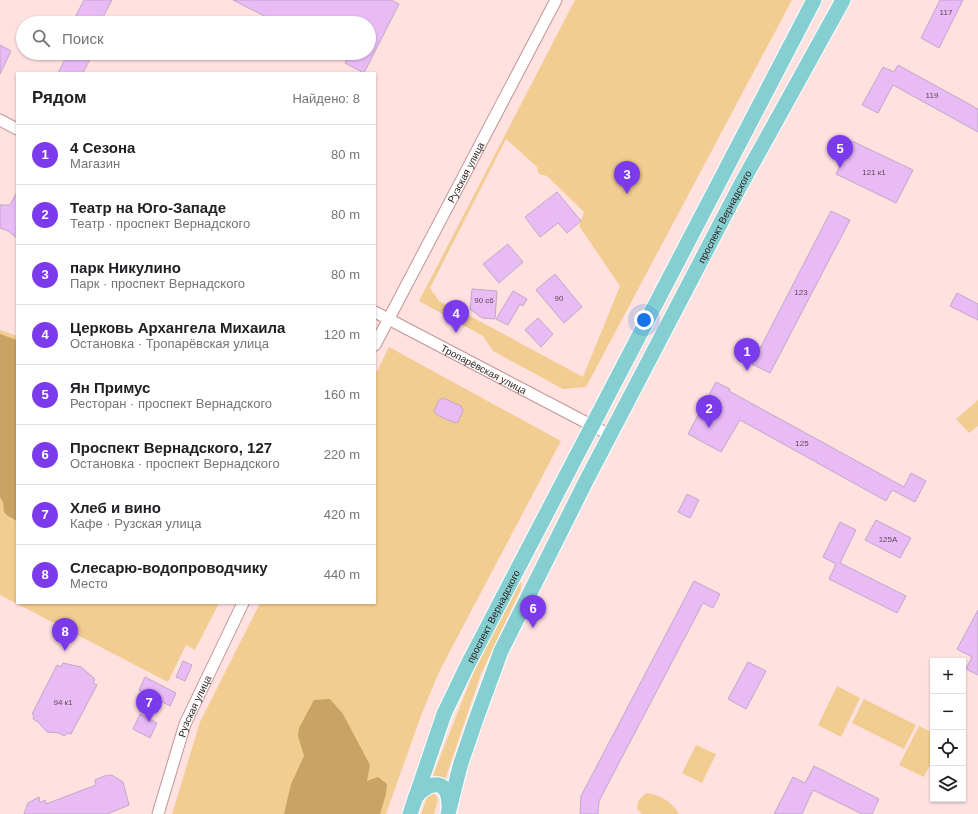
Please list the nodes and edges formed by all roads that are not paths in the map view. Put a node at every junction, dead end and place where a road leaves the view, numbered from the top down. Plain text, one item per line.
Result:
1 (556, 0) edge
2 (814, 0) edge
3 (843, 0) edge
4 (0, 120) edge
5 (16, 128) edge
6 (376, 313) edge
7 (388, 319) junction
8 (376, 343) edge
9 (593, 426) junction
10 (610, 435) junction
11 (244, 604) edge
12 (414, 799) junction
13 (448, 811) edge
14 (158, 814) edge
15 (410, 814) edge

1 - 7 street, Рузская улица
2 - 9 main road, проспект Вернадского
3 - 10 main road, проспект Вернадского
4 - 5 street
6 - 7 street, Тропарёвская улица
7 - 8 street, Рузская улица
7 - 9 street, Тропарёвская улица
9 - 10 street
9 - 12 main road, проспект Вернадского
10 - 13 main road, проспект Вернадского
11 - 14 street, Рузская улица
12 - 13 main road
12 - 15 main road, проспект Вернадского

